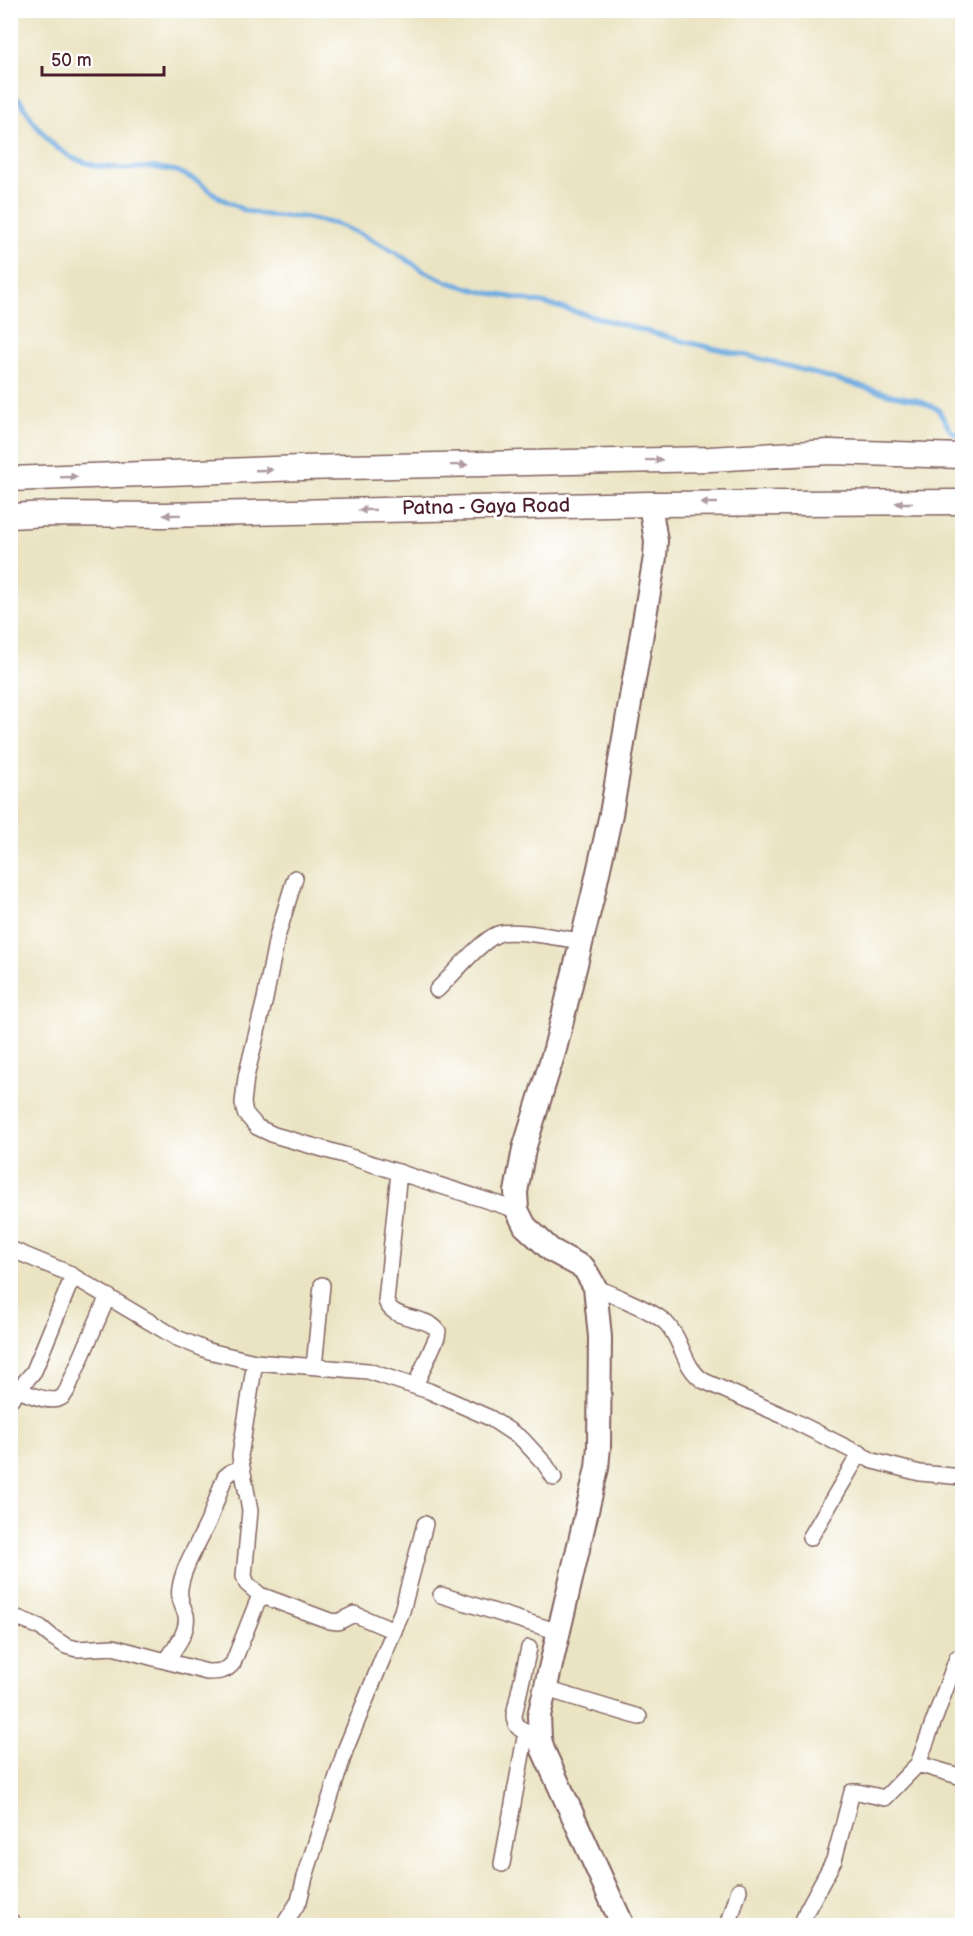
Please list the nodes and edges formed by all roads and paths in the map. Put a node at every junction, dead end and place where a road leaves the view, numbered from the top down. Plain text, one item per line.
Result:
1 (963, 456) edge
2 (10, 479) edge
3 (963, 502) edge
4 (650, 504) junction
5 (10, 516) edge
6 (295, 878) dead end
7 (581, 941) junction
8 (437, 990) dead end
9 (399, 1172) junction
10 (517, 1210) junction
11 (10, 1249) edge
12 (73, 1276) junction
13 (322, 1285) dead end
14 (595, 1287) junction
15 (108, 1296) junction
16 (255, 1362) junction
17 (314, 1367) junction
18 (415, 1386) junction
19 (14, 1395) edge
20 (860, 1454) junction
21 (241, 1468) junction
22 (554, 1478) dead end
23 (963, 1478) edge
24 (426, 1524) dead end
25 (810, 1538) dead end
26 (260, 1595) junction
27 (441, 1595) dead end
28 (10, 1615) edge
29 (394, 1631) junction
30 (559, 1632) junction
31 (529, 1648) dead end
32 (957, 1658) dead end
33 (166, 1661) junction
34 (546, 1689) junction
35 (639, 1718) dead end
36 (533, 1736) junction
37 (918, 1764) junction
38 (963, 1777) edge
39 (502, 1864) dead end
40 (739, 1890) dead end
41 (10, 1920) edge
42 (15, 1926) edge
43 (283, 1926) edge
44 (623, 1926) edge
45 (728, 1926) edge
46 (801, 1926) edge

2 -> 1 main road
3 -> 4 main road, Patna - Gaya Road
4 -> 5 main road, Patna - Gaya Road
4 - 7 street
6 - 9 street
7 - 8 street
7 - 10 street
9 - 10 street
9 - 18 street
10 - 14 street
11 - 12 street
12 - 15 street
12 - 19 street
13 - 17 street
14 - 20 street
14 - 30 street
15 - 16 street
15 - 19 street
16 - 17 street
16 - 21 street
17 - 18 street
18 - 22 street
20 - 23 street
20 - 25 street
21 - 26 street
21 - 33 street
24 - 29 street
26 - 29 street
26 - 33 street
27 - 30 street
28 - 33 street
29 - 43 street
30 - 34 street
31 - 36 street
32 - 37 street
34 - 35 street
34 - 36 street
36 - 39 street
36 - 44 street
37 - 38 street
37 - 46 street
40 - 45 street
41 - 42 street

